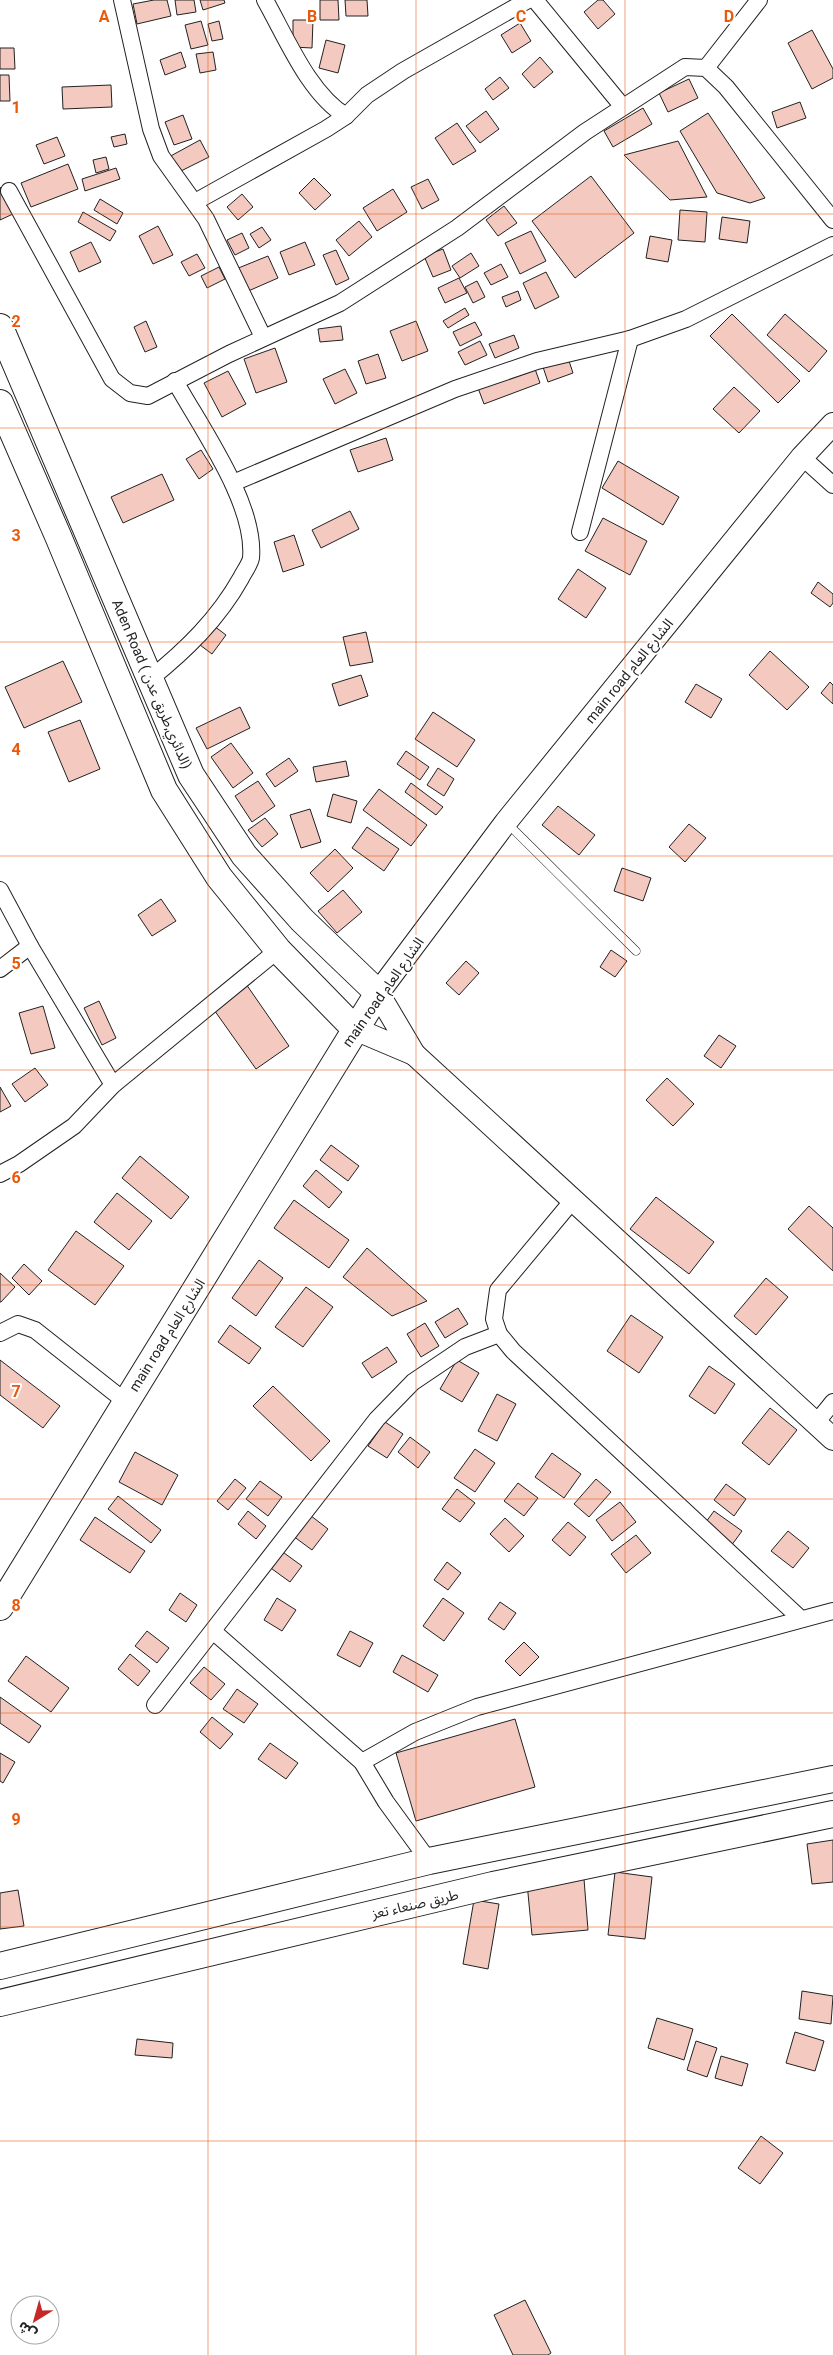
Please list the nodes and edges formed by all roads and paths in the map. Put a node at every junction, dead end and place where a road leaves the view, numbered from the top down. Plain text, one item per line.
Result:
1 (122, 0) edge
2 (265, 0) edge
3 (528, 0) edge
4 (535, 0) edge
5 (759, 0) edge
6 (706, 68) junction
7 (623, 107) junction
8 (346, 116) junction
9 (9, 191) dead end
10 (195, 202) junction
11 (833, 220) edge
12 (833, 245) edge
13 (0, 327) edge
14 (264, 337) junction
15 (630, 339) junction
16 (175, 381) junction
17 (0, 404) edge
18 (833, 424) edge
19 (802, 457) junction
20 (233, 484) junction
21 (833, 485) edge
22 (83, 522) junction
23 (580, 532) dead end
24 (58, 536) junction
25 (150, 679) junction
26 (191, 775) junction
27 (164, 790) junction
28 (506, 822) junction
29 (0, 890) edge
30 (30, 946) junction
31 (278, 950) junction
32 (636, 951) dead end
33 (0, 969) edge
34 (378, 993) junction
35 (355, 1029) junction
36 (414, 1054) junction
37 (113, 1085) junction
38 (0, 1174) edge
39 (573, 1200) junction
40 (0, 1333) edge
41 (499, 1334) junction
42 (126, 1402) junction
43 (833, 1402) edge
44 (816, 1423) junction
45 (833, 1439) edge
46 (0, 1607) edge
47 (833, 1611) edge
48 (801, 1619) junction
49 (214, 1632) junction
50 (155, 1705) dead end
51 (362, 1762) junction
52 (833, 1779) edge
53 (833, 1814) edge
54 (430, 1861) junction
55 (0, 1966) edge
56 (0, 2003) edge

1 - 10 street
2 - 8 street
3 - 8 street
4 - 7 street
5 - 6 street
6 - 7 street
6 - 11 street
7 - 14 street
8 - 10 street
9 - 16 street
10 - 14 street
12 - 15 street
13 - 22 highway, Aden Road ( الدائري,طريق عدن)
14 - 16 street
15 - 20 street
15 - 23 street
16 - 20 street
17 - 24 highway, Aden Road ( الدائري,طريق عدن)
18 - 19 main road, main road الشارع العام
19 - 21 street
19 - 28 main road, main road الشارع العام
20 - 25 street
22 - 24 highway
22 - 25 highway, Aden Road ( الدائري,طريق عدن)
24 - 27 highway, Aden Road ( الدائري,طريق عدن)
25 - 26 highway, Aden Road ( الدائري,طريق عدن)
26 - 27 highway
26 - 34 highway, Aden Road ( الدائري,طريق عدن)
27 - 31 highway, Aden Road ( الدائري,طريق عدن)
28 - 32 lane
28 - 34 main road, main road الشارع العام
29 - 30 street
30 - 33 street
30 - 37 street
31 - 35 highway, Aden Road ( الدائري,طريق عدن)
31 - 37 street
34 - 35 highway, main road الشارع العام
34 - 36 main road
35 - 36 main road
35 - 42 highway, main road الشارع العام
36 - 39 main road
37 - 38 street
39 - 41 street
39 - 44 main road
40 - 42 street
41 - 48 street
41 - 49 street
42 - 46 highway, main road الشارع العام
43 - 44 street
44 - 45 main road
47 - 48 street
48 - 51 street
49 - 50 street
49 - 51 street
51 - 54 street
52 - 54 highway
53 - 56 highway, طريق صنعاء تعز
54 - 55 highway

